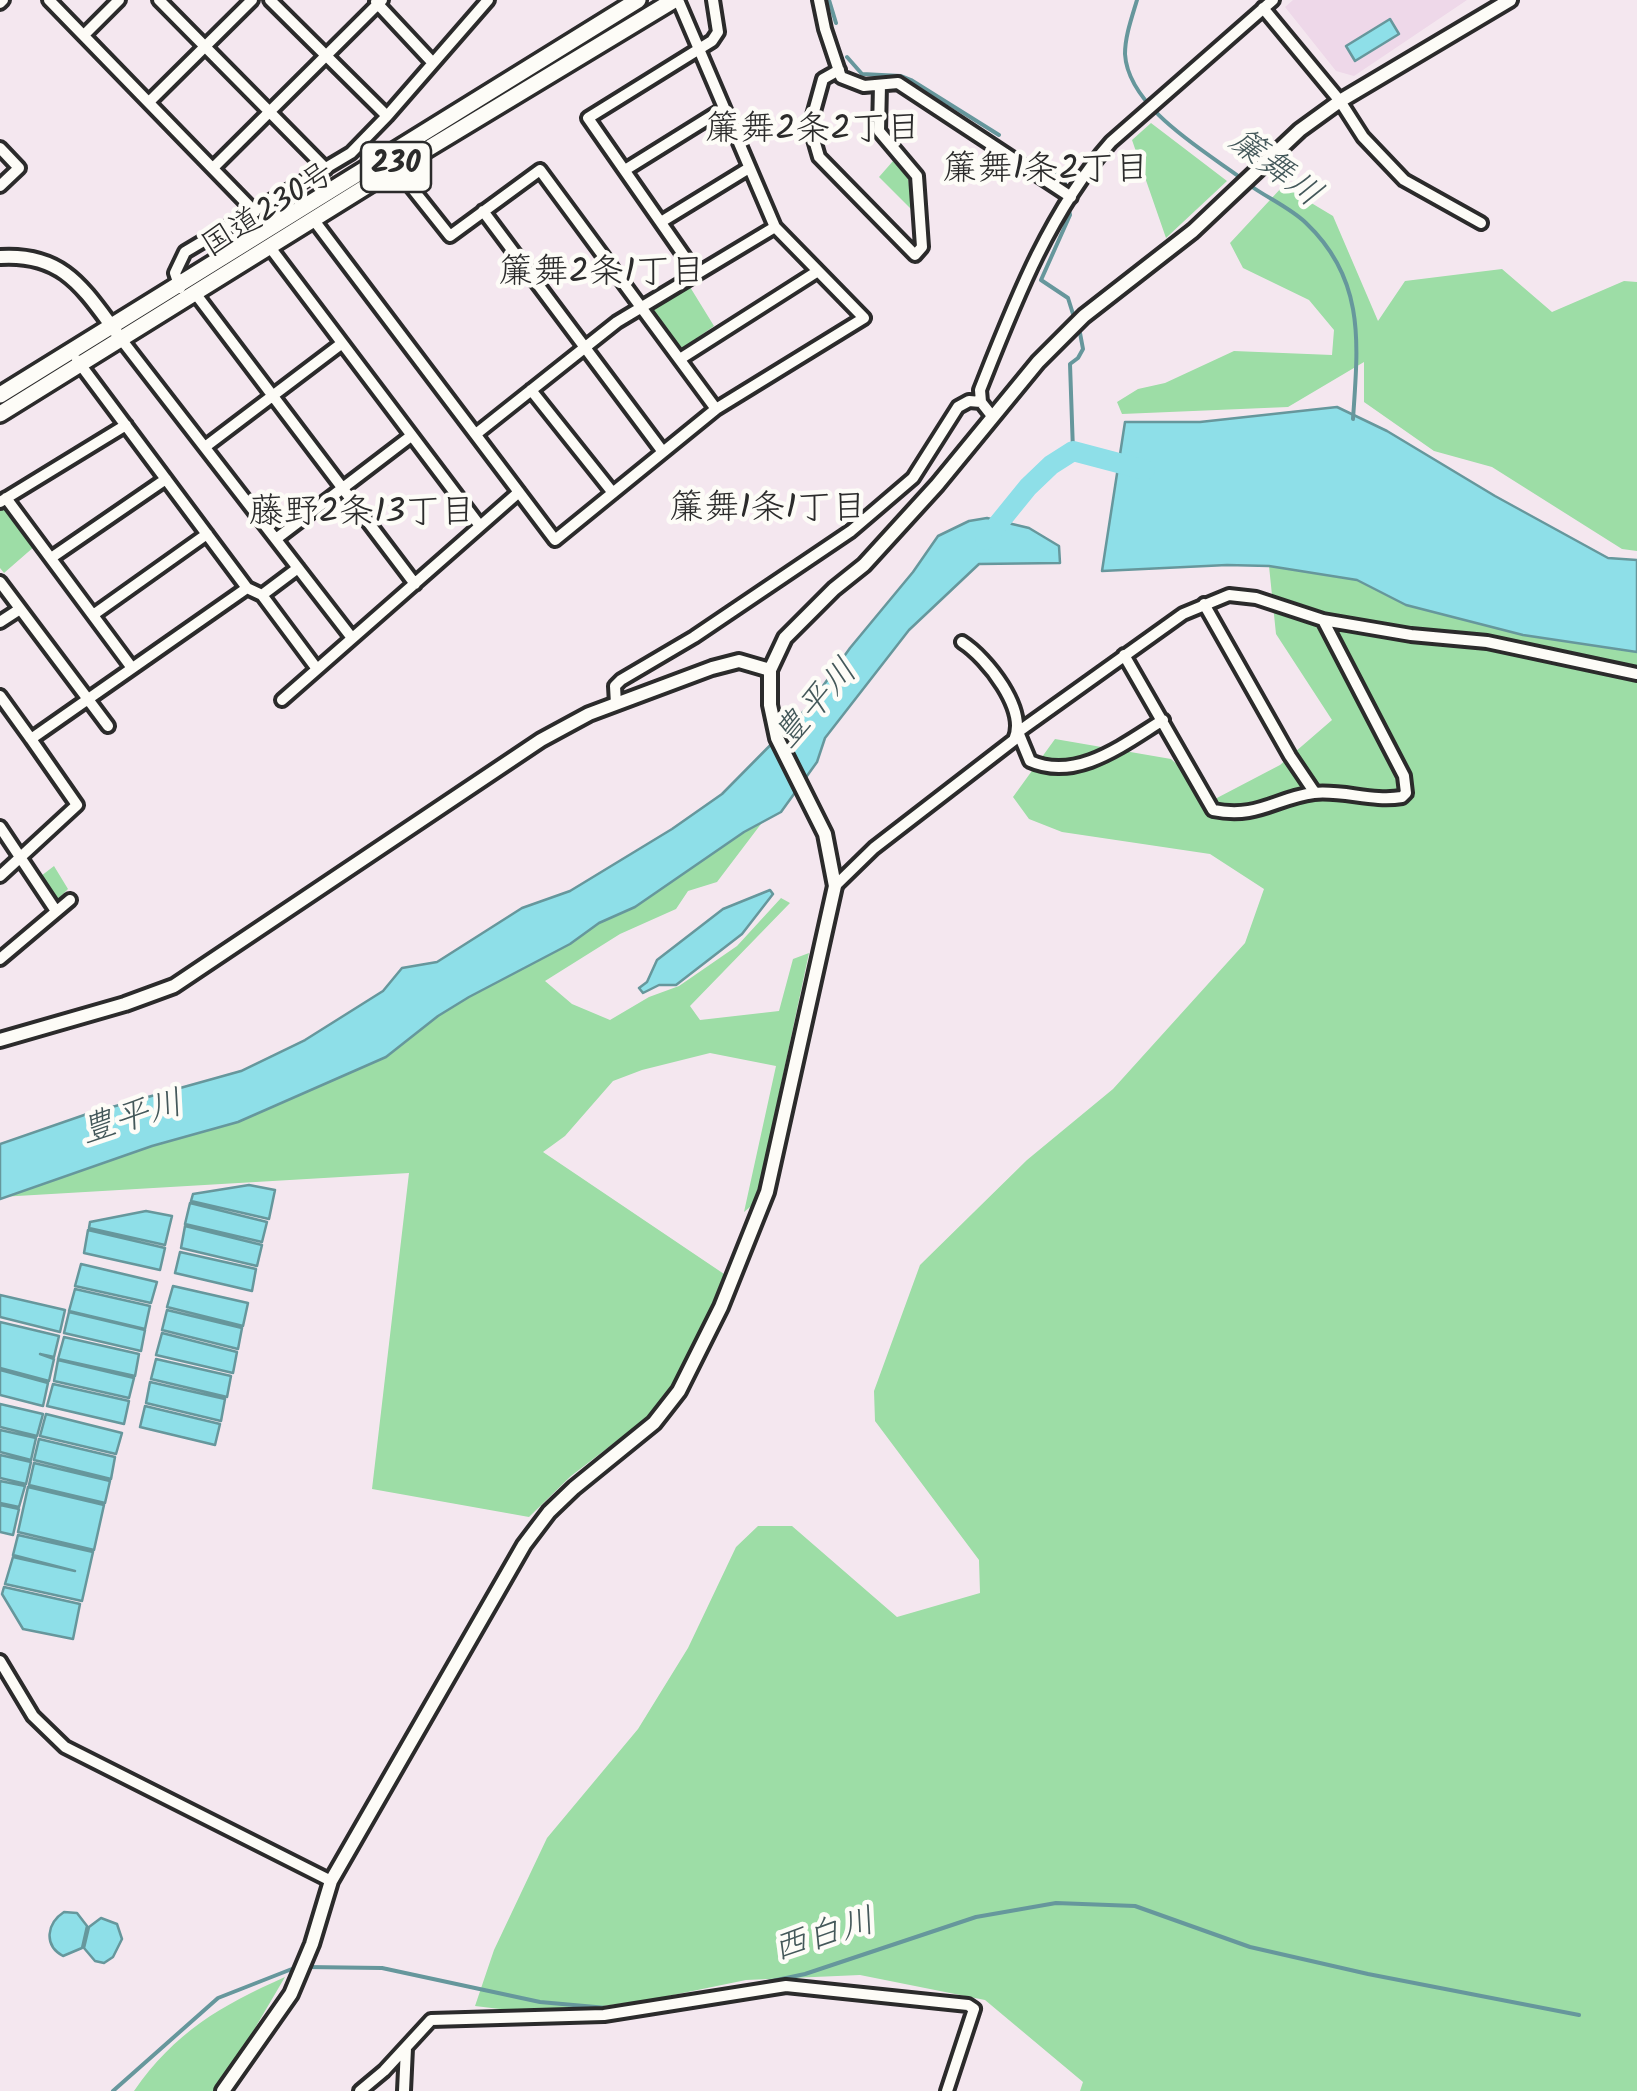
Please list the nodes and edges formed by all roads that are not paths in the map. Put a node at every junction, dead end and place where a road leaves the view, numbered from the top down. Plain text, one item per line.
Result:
1 (49, 0) edge
2 (119, 0) edge
3 (160, 0) edge
4 (252, 0) edge
5 (270, 0) edge
6 (638, 0) edge
7 (676, 0) edge
8 (713, 0) edge
9 (820, 0) edge
10 (1273, 0) edge
11 (1510, 0) edge
12 (378, 1) edge
13 (483, 2) edge
14 (1263, 8) junction
15 (84, 36) junction
16 (204, 46) junction
17 (698, 48) junction
18 (326, 56) junction
19 (434, 63) junction
20 (839, 70) junction
21 (880, 84) junction
22 (1340, 101) junction
23 (149, 102) junction
24 (723, 109) junction
25 (269, 112) junction
26 (386, 116) junction
27 (0, 148) edge
28 (214, 167) junction
29 (396, 168) junction
30 (749, 168) junction
31 (326, 169) junction
32 (624, 170) junction
33 (0, 186) edge
34 (1070, 196) junction
35 (483, 211) junction
36 (255, 212) junction
37 (313, 219) junction
38 (661, 222) junction
39 (1481, 223) dead end
40 (775, 226) junction
41 (269, 246) junction
42 (0, 257) edge
43 (818, 270) junction
44 (696, 273) junction
45 (186, 292) junction
46 (642, 306) junction
47 (116, 332) junction
48 (341, 344) junction
49 (586, 347) junction
50 (75, 357) junction
51 (680, 359) junction
52 (531, 390) junction
53 (0, 395) edge
54 (272, 396) junction
55 (981, 402) junction
56 (716, 409) junction
57 (0, 414) edge
58 (992, 416) junction
59 (126, 425) junction
60 (476, 434) junction
61 (412, 436) junction
62 (205, 447) junction
63 (663, 452) junction
64 (166, 479) junction
65 (342, 488) junction
66 (519, 492) junction
67 (613, 493) junction
68 (3, 500) edge
69 (480, 526) junction
70 (207, 534) junction
71 (276, 538) junction
72 (51, 558) junction
73 (298, 568) junction
74 (0, 582) edge
75 (415, 584) junction
76 (247, 588) junction
77 (262, 595) junction
78 (1204, 604) junction
79 (20, 609) junction
80 (93, 615) junction
81 (1322, 620) junction
82 (0, 622) edge
83 (352, 638) junction
84 (962, 642) dead end
85 (1124, 655) junction
86 (132, 668) junction
87 (317, 669) junction
88 (770, 670) junction
89 (1637, 674) edge
90 (0, 696) edge
91 (88, 700) junction
92 (282, 700) dead end
93 (616, 704) junction
94 (1163, 720) junction
95 (108, 726) dead end
96 (1018, 732) junction
97 (31, 739) junction
98 (1315, 793) junction
99 (0, 827) edge
100 (22, 857) junction
101 (0, 876) edge
102 (834, 886) junction
103 (70, 900) dead end
104 (56, 911) junction
105 (0, 958) edge
106 (0, 1040) edge
107 (0, 1661) edge
108 (331, 1881) junction
109 (406, 2047) junction
110 (223, 2091) edge
111 (360, 2091) edge
112 (404, 2091) edge
113 (947, 2091) edge

1 - 15 street
2 - 15 street
3 - 16 street
4 - 16 street
5 - 18 street
6 - 45 highway, 国道230号 / 230
7 - 17 street
7 - 29 highway, 国道230号 / 230
8 - 17 street
9 - 20 street
10 - 14 street
11 - 22 street
12 - 18 street
12 - 19 street
13 - 19 street
14 - 22 street
14 - 34 street
15 - 23 street
16 - 23 street
16 - 25 street
17 - 24 street
17 - 32 street
18 - 25 street
18 - 26 street
19 - 26 street
20 - 21 street
20 - 21 street
21 - 34 street
22 - 39 street
22 - 58 street
23 - 28 street
24 - 30 street
24 - 32 street
25 - 28 street
25 - 31 street
26 - 31 street
27 - 33 street
28 - 36 street
29 - 35 street
29 - 37 highway, 国道230号 / 230
30 - 38 street
30 - 40 street
31 - 36 street
32 - 38 street
34 - 55 street
35 - 46 street
35 - 49 street
36 - 45 street
37 - 41 highway, 国道230号 / 230
37 - 60 street
38 - 44 street
40 - 43 street
40 - 44 street
41 - 45 highway, 国道230号 / 230
41 - 48 street
42 - 47 street
43 - 51 street
43 - 56 street
44 - 46 street
45 - 47 highway, 国道230号 / 230
45 - 54 street
46 - 49 street
46 - 51 street
47 - 50 highway, 国道230号 / 230
47 - 62 street
48 - 54 street
48 - 61 street
49 - 52 street
49 - 63 street
50 - 53 highway, 国道230号 / 230
50 - 57 highway, 国道230号 / 230
50 - 59 street
51 - 56 street
52 - 60 street
52 - 67 street
54 - 62 street
54 - 65 street
55 - 58 street
55 - 93 street
56 - 63 street
58 - 88 street
59 - 64 street
59 - 68 street
60 - 66 street
61 - 65 street
61 - 69 street
62 - 71 street
63 - 67 street
64 - 70 street
64 - 72 street
65 - 71 street
65 - 75 street
66 - 67 street
66 - 69 street
68 - 72 street
69 - 75 street
70 - 76 street
70 - 80 street
71 - 73 street
72 - 80 street
73 - 77 street
73 - 83 street
74 - 79 street
75 - 83 street
76 - 77 street
76 - 86 street
77 - 87 street
78 - 81 street
78 - 85 street
78 - 98 street
79 - 82 street
79 - 91 street
80 - 86 street
81 - 89 street
81 - 98 street
83 - 87 street
84 - 96 street
85 - 94 street
85 - 96 street
86 - 91 street
87 - 92 street
88 - 93 street
88 - 102 street
90 - 97 street
91 - 95 street
91 - 97 street
93 - 106 street
94 - 96 street
94 - 98 street
96 - 102 street
97 - 100 street
99 - 100 street
100 - 101 street
100 - 104 street
102 - 108 street
103 - 104 street
104 - 105 street
107 - 108 street
108 - 110 street
109 - 111 street
109 - 112 street
109 - 113 street

